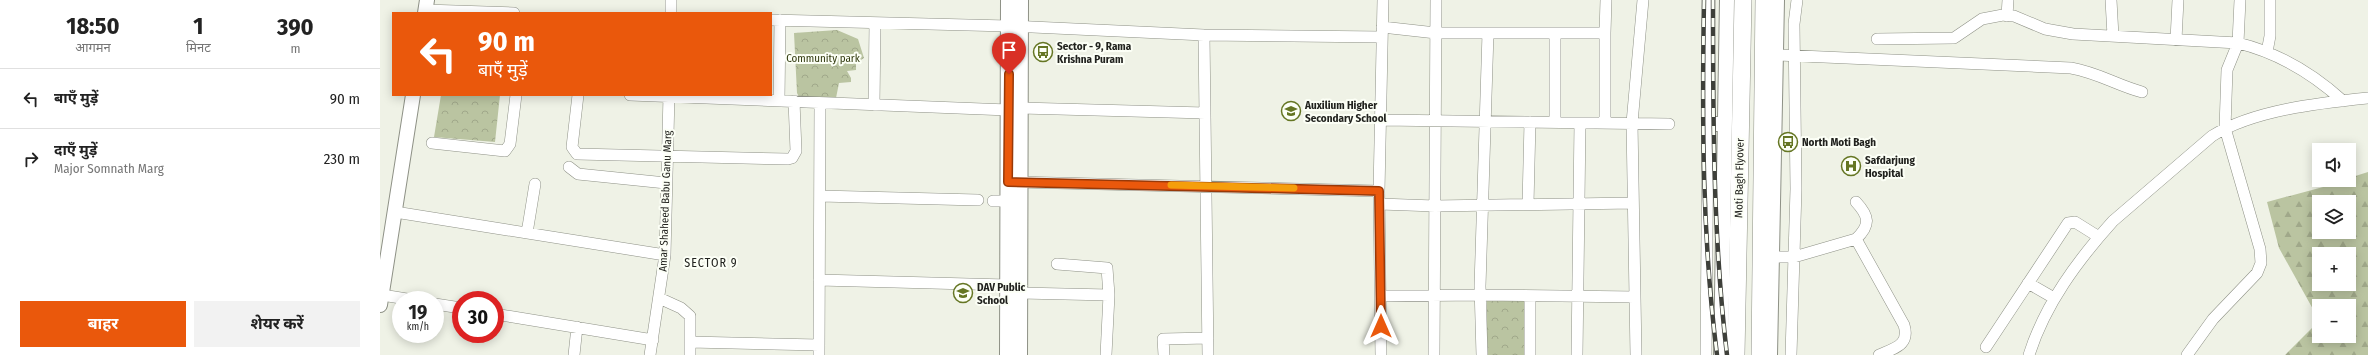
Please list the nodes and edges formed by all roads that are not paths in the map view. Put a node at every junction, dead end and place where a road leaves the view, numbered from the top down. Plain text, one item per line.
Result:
1 (671, 0) edge
2 (1008, 0) edge
3 (1021, 0) edge
4 (1383, 0) edge
5 (1436, 0) edge
6 (1606, 0) edge
7 (1643, 0) edge
8 (1710, 0) edge
9 (1726, 0) edge
10 (1743, 0) edge
11 (1764, 0) edge
12 (1777, 0) edge
13 (1797, 0) edge
14 (2008, 0) edge
15 (2111, 0) edge
16 (2178, 0) edge
17 (2240, 0) edge
18 (2270, 0) edge
19 (426, 8) edge
20 (496, 12) edge
21 (671, 12) edge
22 (2007, 16) junction
23 (775, 20) edge
24 (875, 23) junction
25 (1014, 27) junction
26 (1382, 32) junction
27 (1436, 33) junction
28 (1488, 33) junction
29 (1555, 33) junction
30 (1605, 33) junction
31 (1204, 35) junction
32 (2113, 36) junction
33 (1877, 39) dead end
34 (2176, 40) junction
35 (2238, 44) junction
36 (2267, 52) junction
37 (1777, 55) junction
38 (1794, 56) junction
39 (2142, 92) dead end
40 (413, 96) edge
41 (516, 96) edge
42 (578, 96) edge
43 (669, 96) edge
44 (2368, 98) edge
45 (779, 100) junction
46 (2343, 101) junction
47 (794, 102) junction
48 (820, 102) junction
49 (874, 105) junction
50 (1015, 109) junction
51 (1204, 113) junction
52 (1382, 120) junction
53 (1436, 121) junction
54 (1486, 121) junction
55 (1530, 122) junction
56 (1555, 122) junction
57 (1580, 123) junction
58 (1605, 123) junction
59 (1632, 123) junction
60 (1669, 124) dead end
61 (1709, 124) junction
62 (1724, 124) junction
63 (2225, 128) junction
64 (432, 143) dead end
65 (667, 156) junction
66 (569, 167) dead end
67 (1015, 182) junction
68 (666, 183) junction
69 (535, 184) dead end
70 (1205, 185) junction
71 (1379, 191) junction
72 (820, 196) junction
73 (978, 200) dead end
74 (994, 201) dead end
75 (1008, 201) junction
76 (1856, 202) dead end
77 (1633, 203) junction
78 (1380, 204) junction
79 (1483, 204) junction
80 (1528, 204) junction
81 (1579, 204) junction
82 (1435, 206) junction
83 (395, 212) junction
84 (527, 233) junction
85 (2099, 237) junction
86 (1856, 238) junction
87 (665, 256) junction
88 (1772, 257) junction
89 (1794, 257) junction
90 (1057, 264) dead end
91 (819, 280) junction
92 (2028, 283) junction
93 (1008, 285) junction
94 (1021, 293) junction
95 (1109, 295) junction
96 (1480, 295) junction
97 (1381, 296) junction
98 (1434, 296) junction
99 (1530, 296) junction
100 (1578, 296) junction
101 (1635, 297) junction
102 (659, 298) junction
103 (2054, 298) junction
104 (381, 300) edge
105 (392, 300) edge
106 (504, 315) edge
107 (577, 327) junction
108 (1208, 338) junction
109 (653, 340) junction
110 (690, 342) junction
111 (1986, 347) dead end
112 (819, 350) edge
113 (574, 355) edge
114 (650, 355) edge
115 (690, 355) edge
116 (1007, 355) edge
117 (1020, 355) edge
118 (1106, 355) edge
119 (1164, 355) edge
120 (1208, 355) edge
121 (1381, 355) edge
122 (1434, 355) edge
123 (1482, 355) edge
124 (1530, 355) edge
125 (1577, 355) edge
126 (1636, 355) edge
127 (1706, 355) edge
128 (1721, 355) edge
129 (1736, 355) edge
130 (1760, 355) edge
131 (1770, 355) edge
132 (1791, 355) edge
133 (1879, 355) edge
134 (2029, 355) edge
135 (2187, 355) edge

1 - 21 street
2 - 25 street
3 - 25 street
4 - 26 street
5 - 27 street
6 - 30 street
7 - 59 street
8 - 61 street
9 - 62 street
10 - 129 main road, Moti Bagh Flyover
11 - 130 main road, Moti Bagh Flyover
12 - 37 street
13 - 38 street
14 - 22 street
15 - 32 street
16 - 34 street
17 - 35 street
18 - 36 street
19 - 20 street
22 - 32 street
22 - 33 street
23 - 24 street
23 - 45 street
24 - 25 street
24 - 49 street
25 - 31 street
25 - 50 street
26 - 27 street
26 - 31 street
26 - 52 street
27 - 28 street
27 - 53 street
28 - 29 street
28 - 54 street
29 - 30 street
29 - 56 street
30 - 58 street
31 - 51 street
32 - 34 street
34 - 35 street
35 - 36 street
35 - 63 street
36 - 46 street
37 - 38 street
37 - 88 street
38 - 39 street
38 - 89 street
40 - 83 street
41 - 64 street
42 - 65 street
43 - 45 street
43 - 65 street, Amar Shaheed Babu Ganu Marg
44 - 46 street
45 - 47 street
46 - 63 street
47 - 48 street
47 - 65 street
48 - 49 street
48 - 72 street
49 - 50 street
50 - 51 street
50 - 67 street
51 - 70 street
52 - 53 street
52 - 71 street
53 - 54 street
53 - 82 street
54 - 55 street
54 - 79 street
55 - 56 street
55 - 80 street
56 - 57 street
57 - 58 street
57 - 81 street
58 - 59 street
59 - 60 street
59 - 77 street
61 - 62 street
61 - 127 street
62 - 128 street
63 - 85 street
63 - 135 street
65 - 68 street, Amar Shaheed Babu Ganu Marg
66 - 68 street
67 - 70 street
67 - 75 street
67 - 94 street
68 - 87 street, Amar Shaheed Babu Ganu Marg
69 - 84 street
70 - 71 street
70 - 108 street
71 - 78 street
72 - 73 street
72 - 91 street
74 - 75 street
75 - 93 street
76 - 86 street
77 - 81 street
77 - 101 street
78 - 82 street
78 - 97 street
79 - 80 street
79 - 82 street
79 - 96 street
80 - 81 street
81 - 100 street
82 - 98 street
83 - 84 street
83 - 104 street
84 - 87 street
85 - 92 street
85 - 103 street
86 - 89 street
86 - 133 street
87 - 102 street, Amar Shaheed Babu Ganu Marg
88 - 89 street
88 - 131 street
89 - 132 street
90 - 95 street
91 - 93 street
91 - 112 street
92 - 103 street
92 - 111 street
93 - 116 street
94 - 95 street
94 - 117 street
95 - 118 street
96 - 98 street
96 - 99 street
96 - 123 street
97 - 98 street
97 - 121 street
98 - 122 street
99 - 100 street
99 - 124 street
100 - 101 street
100 - 125 street
101 - 126 street
102 - 109 street, Amar Shaheed Babu Ganu Marg
102 - 110 street
103 - 134 street
104 - 105 street
106 - 107 street
107 - 109 street
107 - 113 street
108 - 119 street
108 - 120 street
109 - 114 street, Amar Shaheed Babu Ganu Marg
110 - 112 street
110 - 115 street

